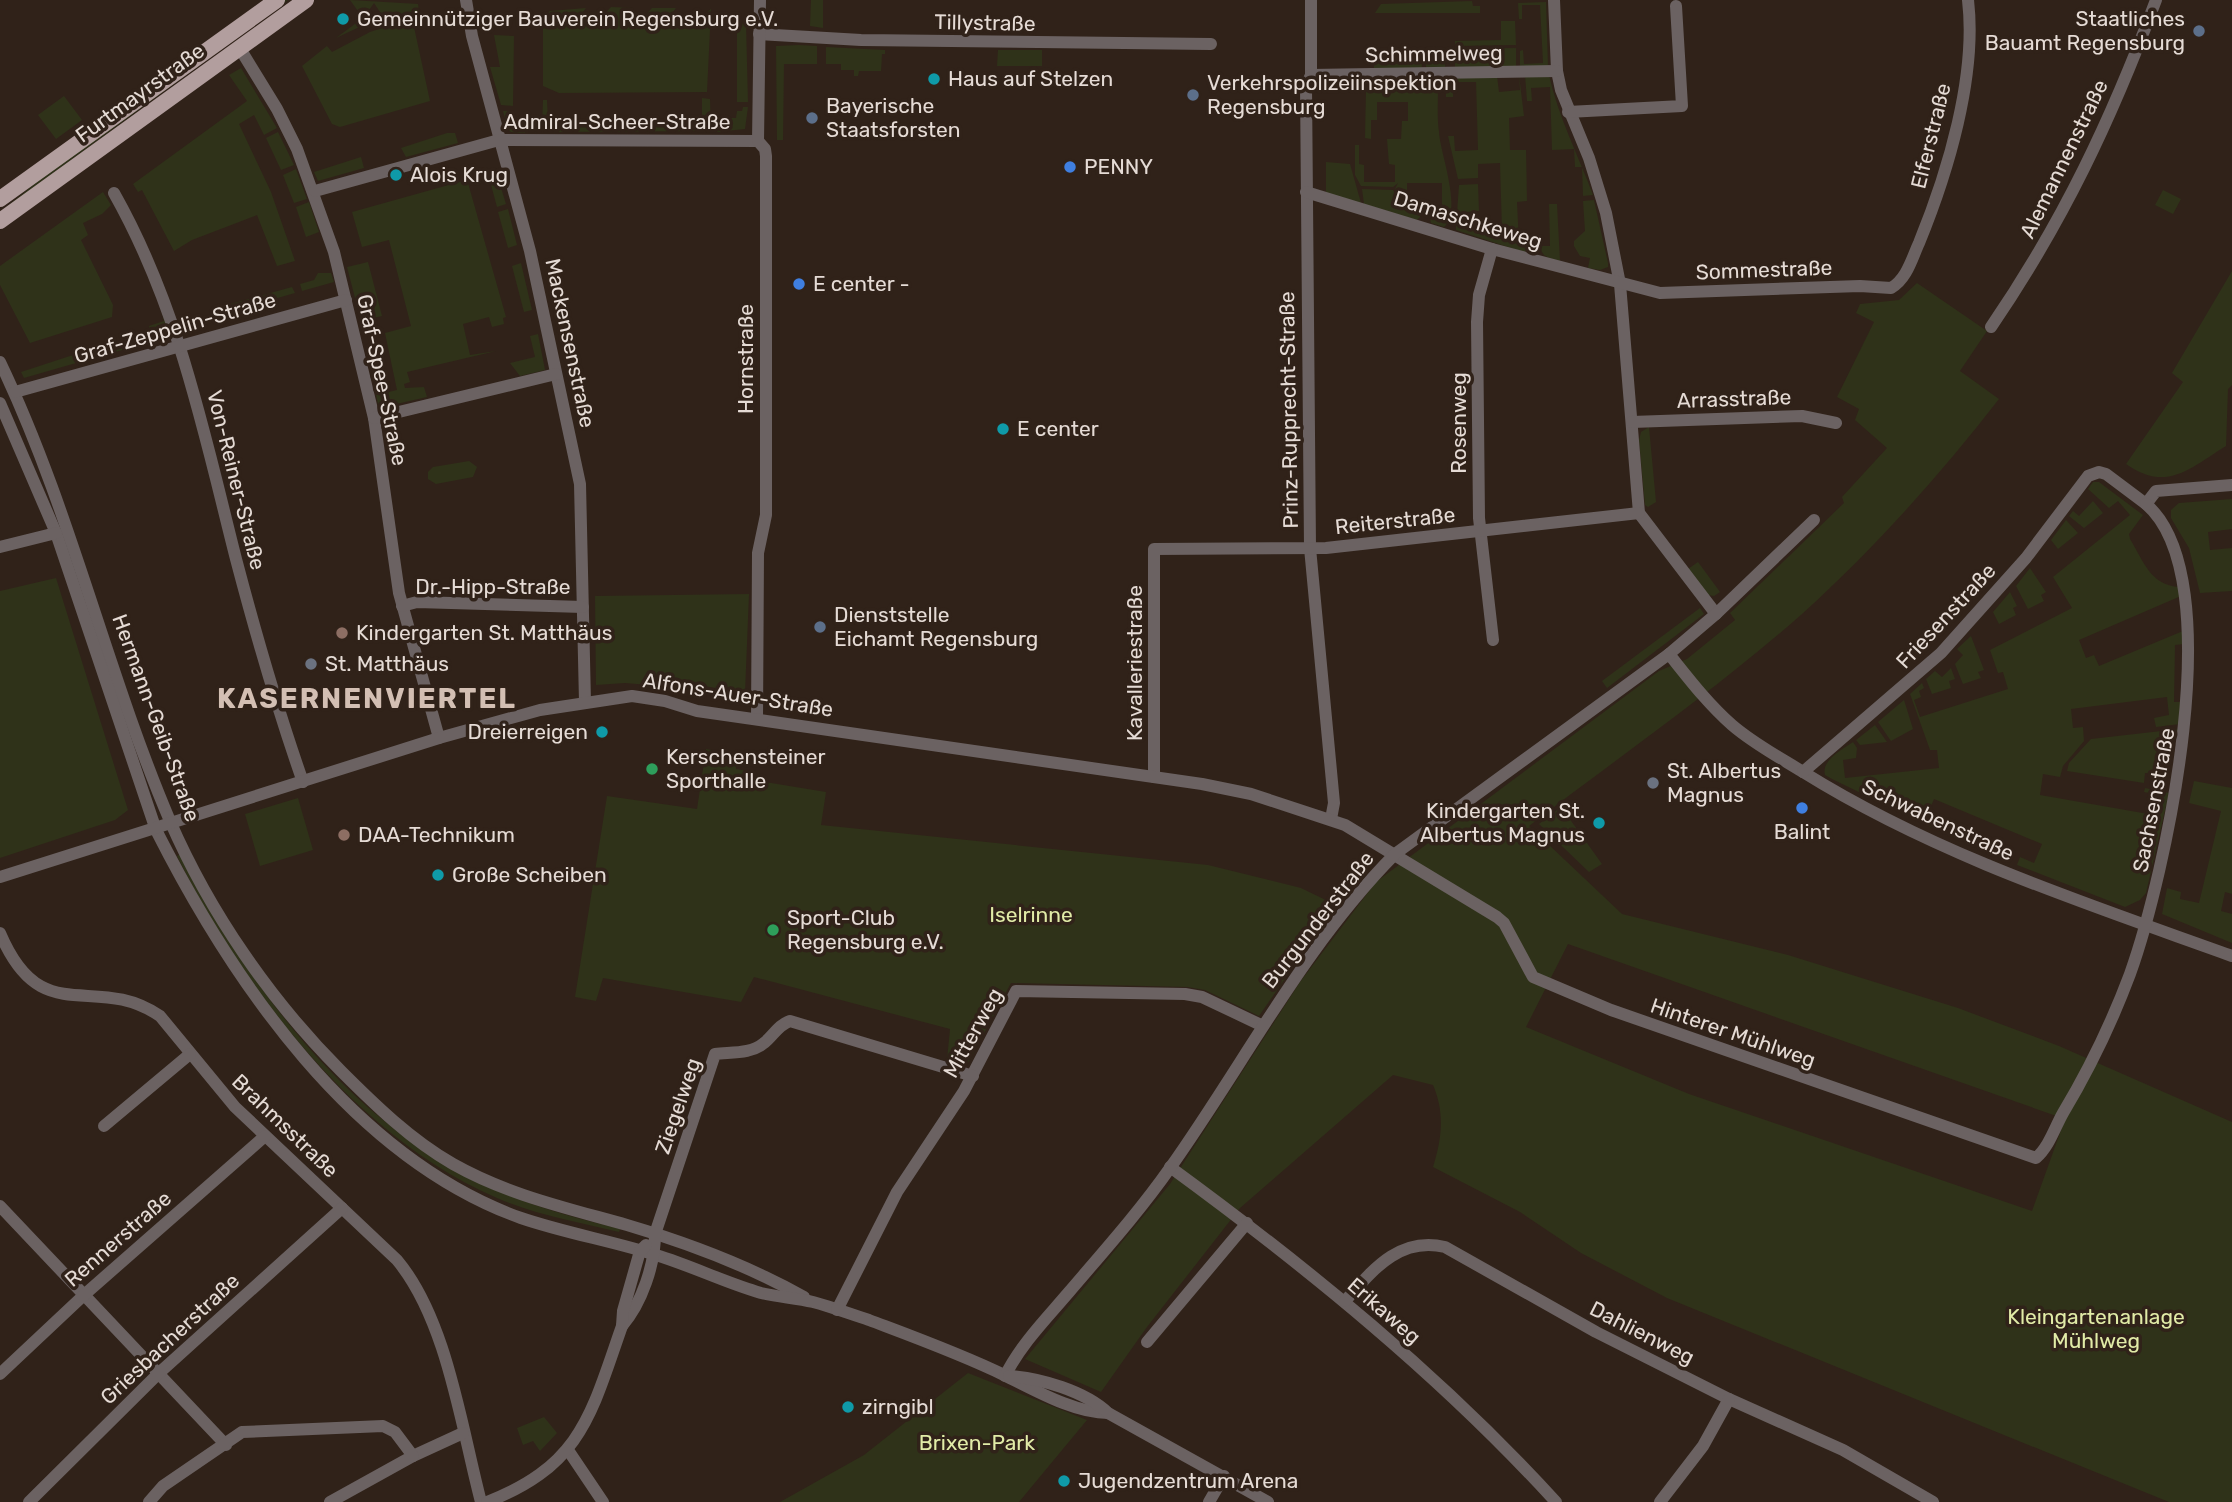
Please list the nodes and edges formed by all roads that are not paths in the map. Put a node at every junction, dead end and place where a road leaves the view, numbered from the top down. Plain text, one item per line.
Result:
1 (277, 0) edge
2 (306, 0) edge
3 (466, 0) edge
4 (760, 0) edge
5 (1311, 0) edge
6 (1554, 0) edge
7 (1968, 0) edge
8 (2156, 0) edge
9 (1676, 6) dead end
10 (759, 34) junction
11 (1211, 44) dead end
12 (239, 47) junction
13 (1557, 71) junction
14 (1311, 75) junction
15 (1568, 112) junction
16 (499, 140) junction
17 (758, 141) junction
18 (315, 191) junction
19 (1307, 192) junction
20 (114, 193) dead end
21 (0, 198) edge
22 (0, 221) edge
23 (1492, 249) junction
24 (1904, 275) joint
25 (1620, 284) junction
26 (346, 300) junction
27 (1991, 327) dead end
28 (181, 346) junction
29 (0, 362) edge
30 (556, 374) junction
31 (15, 392) junction
32 (0, 403) edge
33 (374, 418) junction
34 (1632, 422) junction
35 (1836, 423) dead end
36 (2099, 472) joint
37 (2232, 485) edge
38 (2146, 504) junction
39 (1639, 513) junction
40 (1814, 520) dead end
41 (1480, 531) junction
42 (56, 533) junction
43 (0, 547) edge
44 (1310, 548) junction
45 (1154, 550) joint
46 (402, 606) junction
47 (583, 607) junction
48 (1716, 614) junction
49 (1493, 640) dead end
50 (1669, 654) junction
51 (584, 702) junction
52 (757, 719) junction
53 (439, 738) junction
54 (1803, 772) junction
55 (1154, 777) junction
56 (303, 782) junction
57 (1331, 819) junction
58 (172, 824) junction
59 (156, 830) junction
60 (1395, 854) junction
61 (0, 877) edge
62 (2146, 926) junction
63 (0, 933) edge
64 (2232, 956) edge
65 (1261, 1025) junction
66 (190, 1054) junction
67 (973, 1076) junction
68 (2072, 1098) joint
69 (104, 1126) dead end
70 (265, 1136) junction
71 (1170, 1167) junction
72 (342, 1208) junction
73 (2, 1210) edge
74 (1247, 1223) junction
75 (655, 1234) junction
76 (640, 1251) junction
77 (655, 1255) junction
78 (84, 1295) junction
79 (1345, 1301) junction
80 (814, 1303) junction
81 (837, 1310) junction
82 (622, 1326) junction
83 (1147, 1342) dead end
84 (159, 1373) junction
85 (0, 1374) edge
86 (1005, 1376) junction
87 (1729, 1399) junction
88 (463, 1433) junction
89 (226, 1445) junction
90 (568, 1450) junction
91 (413, 1456) junction
92 (1224, 1476) junction
93 (29, 1502) edge
94 (149, 1502) edge
95 (330, 1502) edge
96 (481, 1502) edge
97 (487, 1502) edge
98 (603, 1502) edge
99 (1209, 1502) edge
100 (1268, 1502) edge
101 (1556, 1502) edge
102 (1660, 1502) edge
103 (1933, 1502) edge

1 - 21 main road, Furtmayrstraße
2 - 12 main road, Furtmayrstraße
3 - 16 street, Mackensenstraße
4 - 10 street, Hornstraße
5 - 14 street, Prinz-Rupprecht-Straße
6 - 13 street
7 - 24 street, Elferstraße
8 - 27 street, Alemannenstraße
9 - 15 street
10 - 11 street, Tillystraße
10 - 17 street, Hornstraße
12 - 18 street, Graf-Spee-Straße
12 - 22 main road, Furtmayrstraße
13 - 14 street, Schimmelweg
13 - 15 street
14 - 19 street, Prinz-Rupprecht-Straße
15 - 25 street
16 - 17 street, Admiral-Scheer-Straße
16 - 18 street, Admiral-Scheer-Straße
16 - 30 street, Mackensenstraße
17 - 52 street, Hornstraße
18 - 26 street, Graf-Spee-Straße
19 - 23 street, Damaschkeweg
19 - 44 street, Prinz-Rupprecht-Straße
20 - 28 street, Von-Reiner-Straße
23 - 25 street, Damaschkeweg
23 - 41 street, Rosenweg
24 - 25 street, Sommestraße
25 - 34 street
26 - 28 street, Graf-Zeppelin-Straße
26 - 33 street, Graf-Spee-Straße
28 - 31 street, Graf-Zeppelin-Straße
28 - 56 street, Von-Reiner-Straße
29 - 31 street, Hermann-Geib-Straße
30 - 33 street
30 - 47 street, Mackensenstraße
31 - 58 street, Hermann-Geib-Straße
32 - 42 street, Hermann-Geib-Straße
33 - 46 street, Graf-Spee-Straße
34 - 35 street, Arrasstraße
34 - 39 street
36 - 38 street, Sachsenstraße
36 - 54 street, Friesenstraße
37 - 38 street
38 - 62 street, Sachsenstraße
39 - 41 street, Reiterstraße
39 - 48 street
40 - 48 street, Burgunderstraße
41 - 44 street, Reiterstraße
41 - 49 street, Rosenweg
42 - 43 street
42 - 59 street, Hermann-Geib-Straße
44 - 45 street, Reiterstraße
44 - 57 street, Prinz-Rupprecht-Straße
45 - 55 street, Kavalleriestraße
46 - 47 street, Dr.-Hipp-Straße
46 - 53 street, Graf-Spee-Straße
47 - 51 street, Mackensenstraße
48 - 50 street, Burgunderstraße
50 - 54 street, Schwabenstraße
50 - 60 street, Burgunderstraße
51 - 52 street, Alfons-Auer-Straße
51 - 53 street, Alfons-Auer-Straße
52 - 55 street, Alfons-Auer-Straße
53 - 56 street, Alfons-Auer-Straße
54 - 62 street, Schwabenstraße
55 - 57 street, Alfons-Auer-Straße
56 - 58 street, Alfons-Auer-Straße
57 - 60 street, Alfons-Auer-Straße
58 - 59 street, Alfons-Auer-Straße
58 - 75 street, Hermann-Geib-Straße
59 - 61 street, Alfons-Auer-Straße
59 - 76 street, Hermann-Geib-Straße
60 - 65 street, Burgunderstraße
60 - 68 street, Hinterer Mühlweg
62 - 64 street, Schwabenstraße
62 - 68 street, Sachsenstraße
63 - 66 street, Brahmsstraße
65 - 67 street, Mitterweg
65 - 71 street, Burgunderstraße
66 - 69 street
66 - 70 street, Brahmsstraße
67 - 75 street, Ziegelweg
67 - 81 street, Mitterweg
70 - 72 street, Brahmsstraße
70 - 78 street, Rennerstraße
71 - 74 street, Erikaweg
71 - 86 street, Burgunderstraße
72 - 84 street, Griesbacherstraße
72 - 88 street, Brahmsstraße
73 - 78 street
74 - 79 street, Erikaweg
74 - 83 street
75 - 76 street
75 - 77 street
75 - 80 street, Hermann-Geib-Straße
76 - 77 street, Hermann-Geib-Straße
76 - 82 street
77 - 80 street, Hermann-Geib-Straße
77 - 82 street
78 - 84 street
78 - 85 street, Rennerstraße
79 - 87 street, Dahlienweg
79 - 101 street, Erikaweg
80 - 81 street, Hermann-Geib-Straße
81 - 86 street, Hermann-Geib-Straße
82 - 90 street
84 - 89 street
84 - 93 street, Griesbacherstraße
86 - 92 street, Hermann-Geib-Straße
87 - 102 street
87 - 103 street, Dahlienweg
88 - 91 street
88 - 96 street, Brahmsstraße
89 - 91 street
89 - 94 street
90 - 97 street
90 - 98 street
91 - 95 street
92 - 99 street
92 - 100 street, Hermann-Geib-Straße

